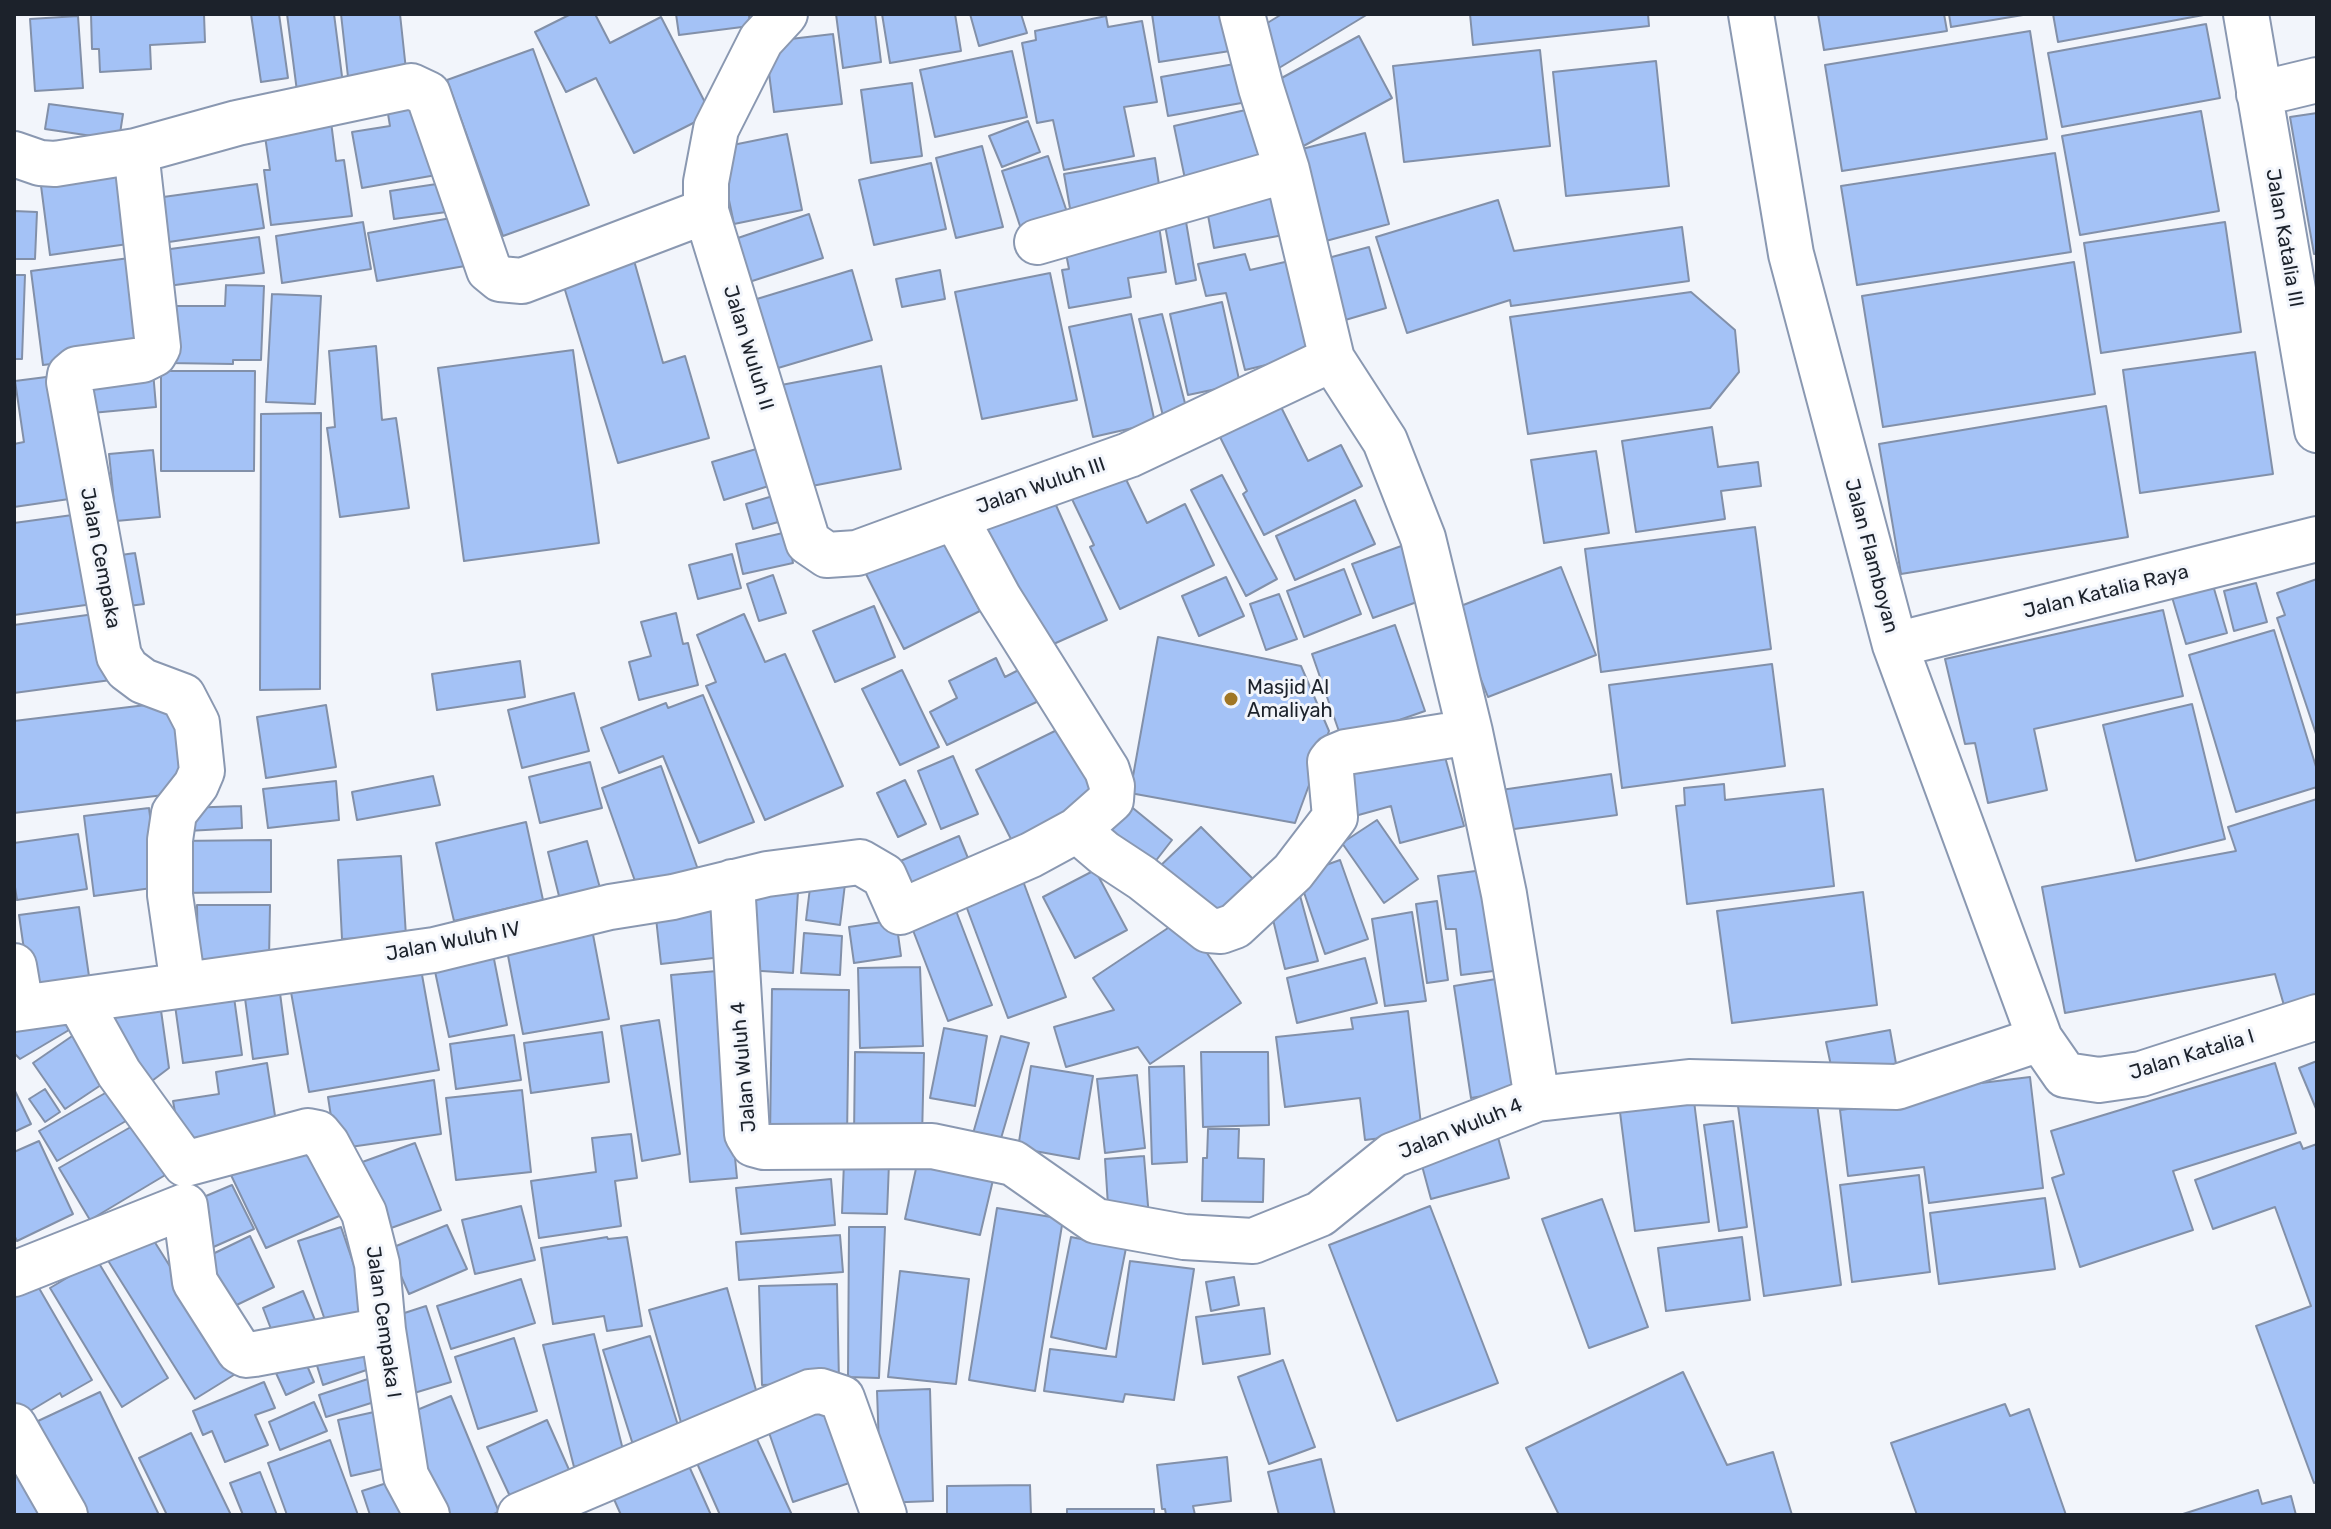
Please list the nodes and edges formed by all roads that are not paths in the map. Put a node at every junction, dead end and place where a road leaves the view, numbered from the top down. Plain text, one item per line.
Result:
1 (785, 14) edge
2 (1242, 14) edge
3 (1751, 14) edge
4 (2246, 14) edge
5 (2317, 80) edge
6 (2259, 94) junction
7 (136, 151) junction
8 (14, 154) edge
9 (1287, 170) junction
10 (706, 211) junction
11 (1037, 242) dead end
12 (1332, 359) junction
13 (2317, 430) edge
14 (955, 517) junction
15 (2317, 539) edge
16 (1895, 645) junction
17 (1470, 732) junction
18 (1077, 830) junction
19 (732, 882) junction
20 (183, 985) junction
21 (16, 994) edge
22 (79, 1001) junction
23 (2317, 1017) edge
24 (2040, 1039) junction
25 (2065, 1075) joint
26 (1537, 1099) junction
27 (185, 1185) junction
28 (14, 1274) edge
29 (383, 1330) junction
30 (14, 1426) edge
31 (65, 1515) edge
32 (427, 1515) edge
33 (520, 1515) edge
34 (884, 1515) edge

1 - 10 street, Jalan Wuluh II
2 - 9 street
3 - 16 street, Jalan Flamboyan
4 - 6 street, Jalan Katalia III
5 - 6 street
6 - 13 street, Jalan Katalia III
7 - 8 street
7 - 10 street
7 - 20 street, Jalan Cempaka
9 - 11 street
9 - 12 street
10 - 14 street, Jalan Wuluh II
12 - 14 street, Jalan Wuluh III
12 - 17 street
14 - 18 street, Jalan Wuluh III
15 - 16 street, Jalan Katalia Raya
16 - 24 street, Jalan Flamboyan
17 - 18 street
17 - 26 street
18 - 19 street, Jalan Wuluh IV
19 - 20 street, Jalan Wuluh IV
19 - 26 street, Jalan Wuluh 4
20 - 22 street, Jalan Wuluh IV
21 - 22 street, Jalan Wuluh IV
22 - 27 street
23 - 25 street, Jalan Katalia I
24 - 25 street, Jalan Flamboyan
24 - 26 street, Jalan Wuluh 4
27 - 28 street
27 - 29 street
27 - 29 street, Jalan Cempaka I
29 - 32 street, Jalan Cempaka I
30 - 31 street
33 - 34 street

